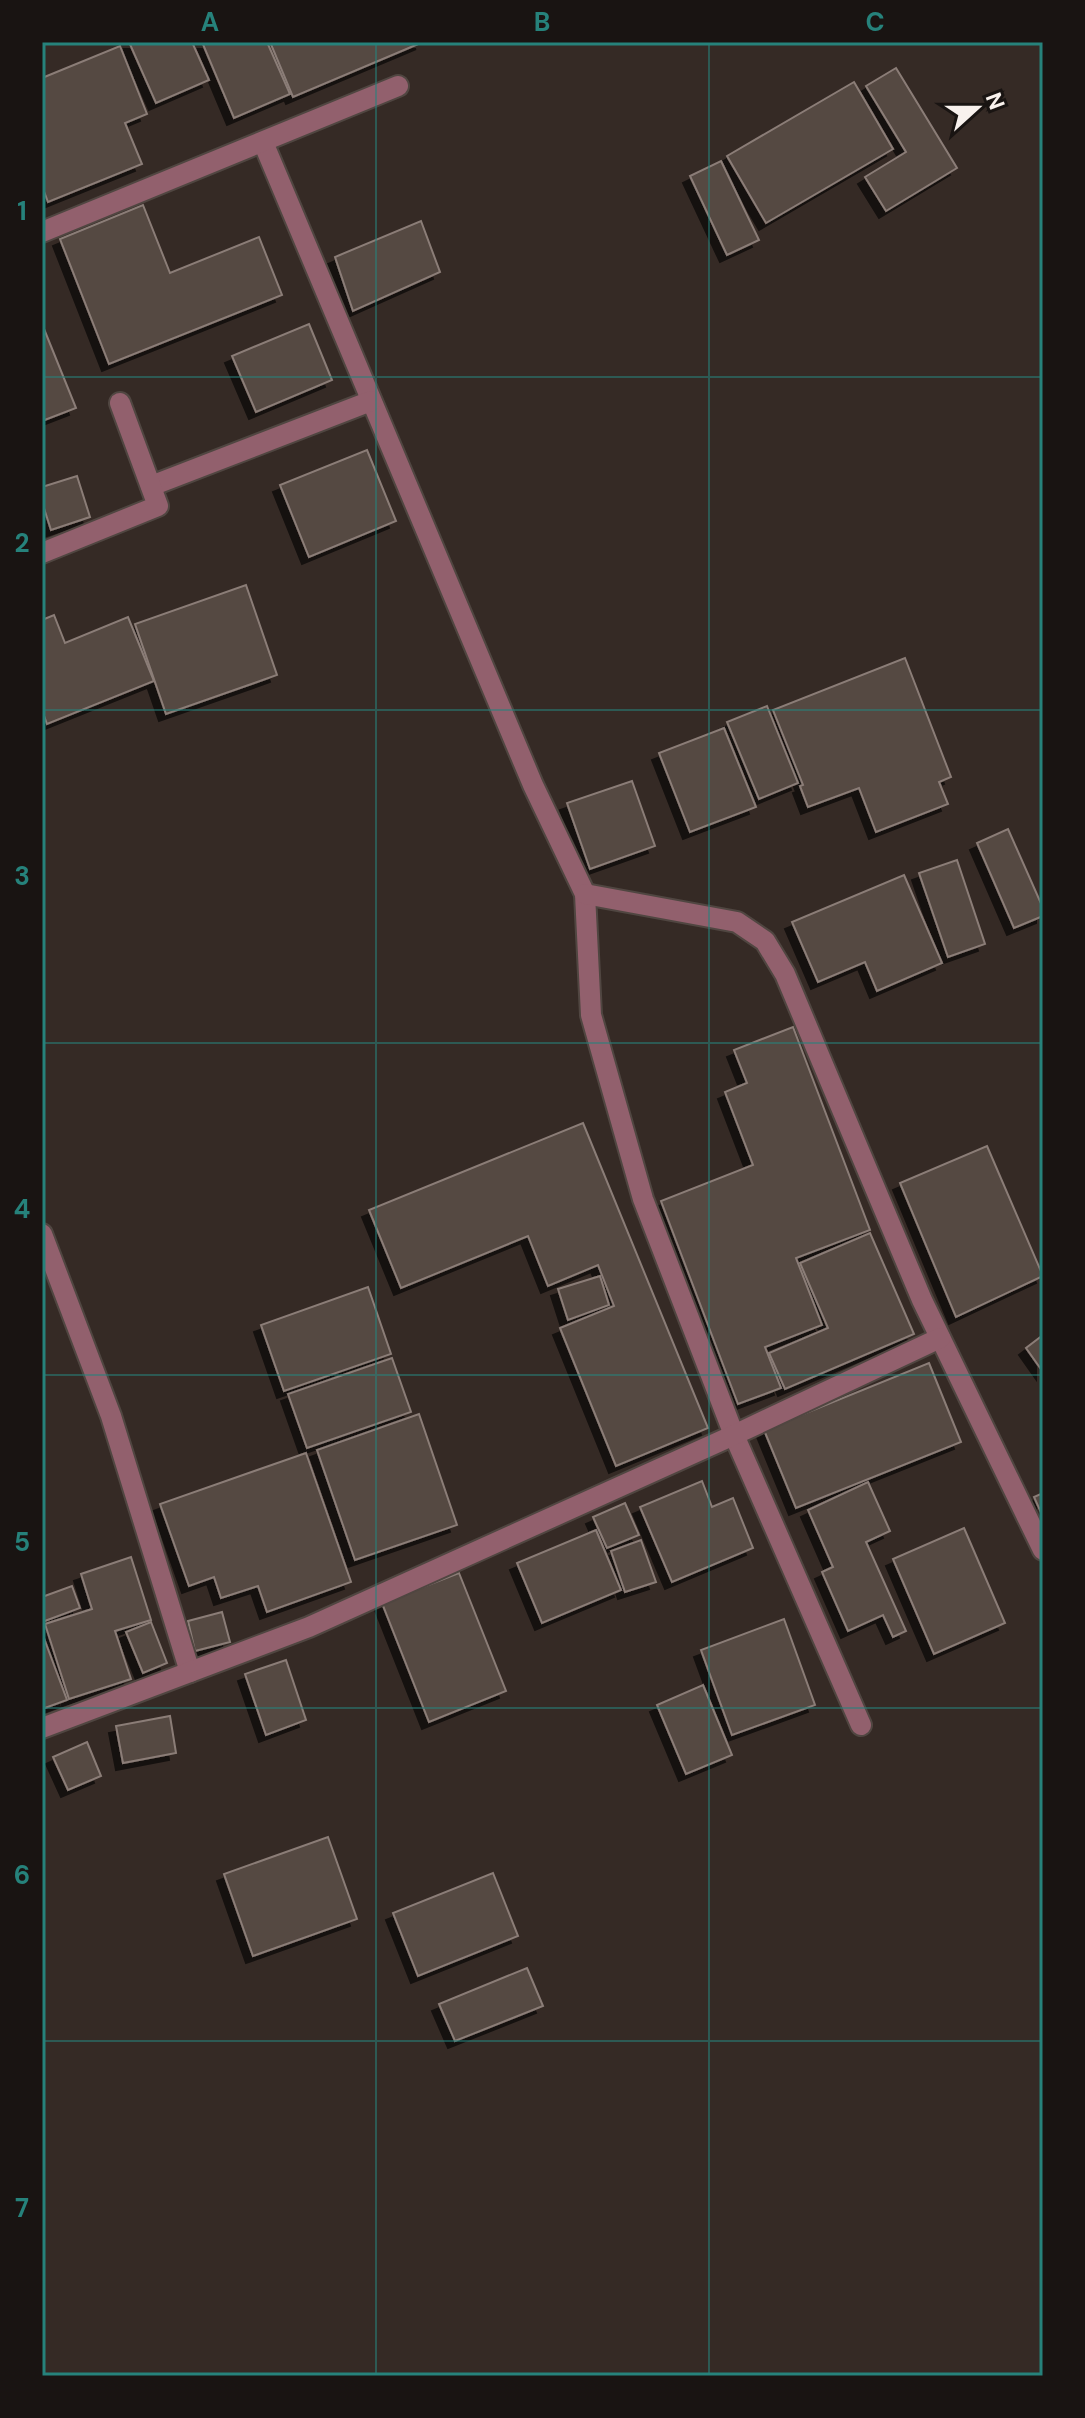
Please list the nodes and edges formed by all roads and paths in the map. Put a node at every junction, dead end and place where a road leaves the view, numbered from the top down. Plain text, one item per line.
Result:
1 (398, 86) dead end
2 (263, 142) junction
3 (42, 232) edge
4 (371, 401) junction
5 (120, 403) dead end
6 (151, 486) junction
7 (42, 553) edge
8 (585, 894) junction
9 (42, 1234) edge
10 (940, 1338) junction
11 (734, 1435) junction
12 (1043, 1550) edge
13 (190, 1672) junction
14 (861, 1725) dead end
15 (42, 1728) edge

1 - 2 street
2 - 3 street
2 - 4 street
4 - 6 street
4 - 8 street
5 - 6 street
6 - 7 street
8 - 10 street
8 - 11 street
9 - 13 street
10 - 11 street
10 - 12 street
11 - 13 street
11 - 14 street
13 - 15 street

